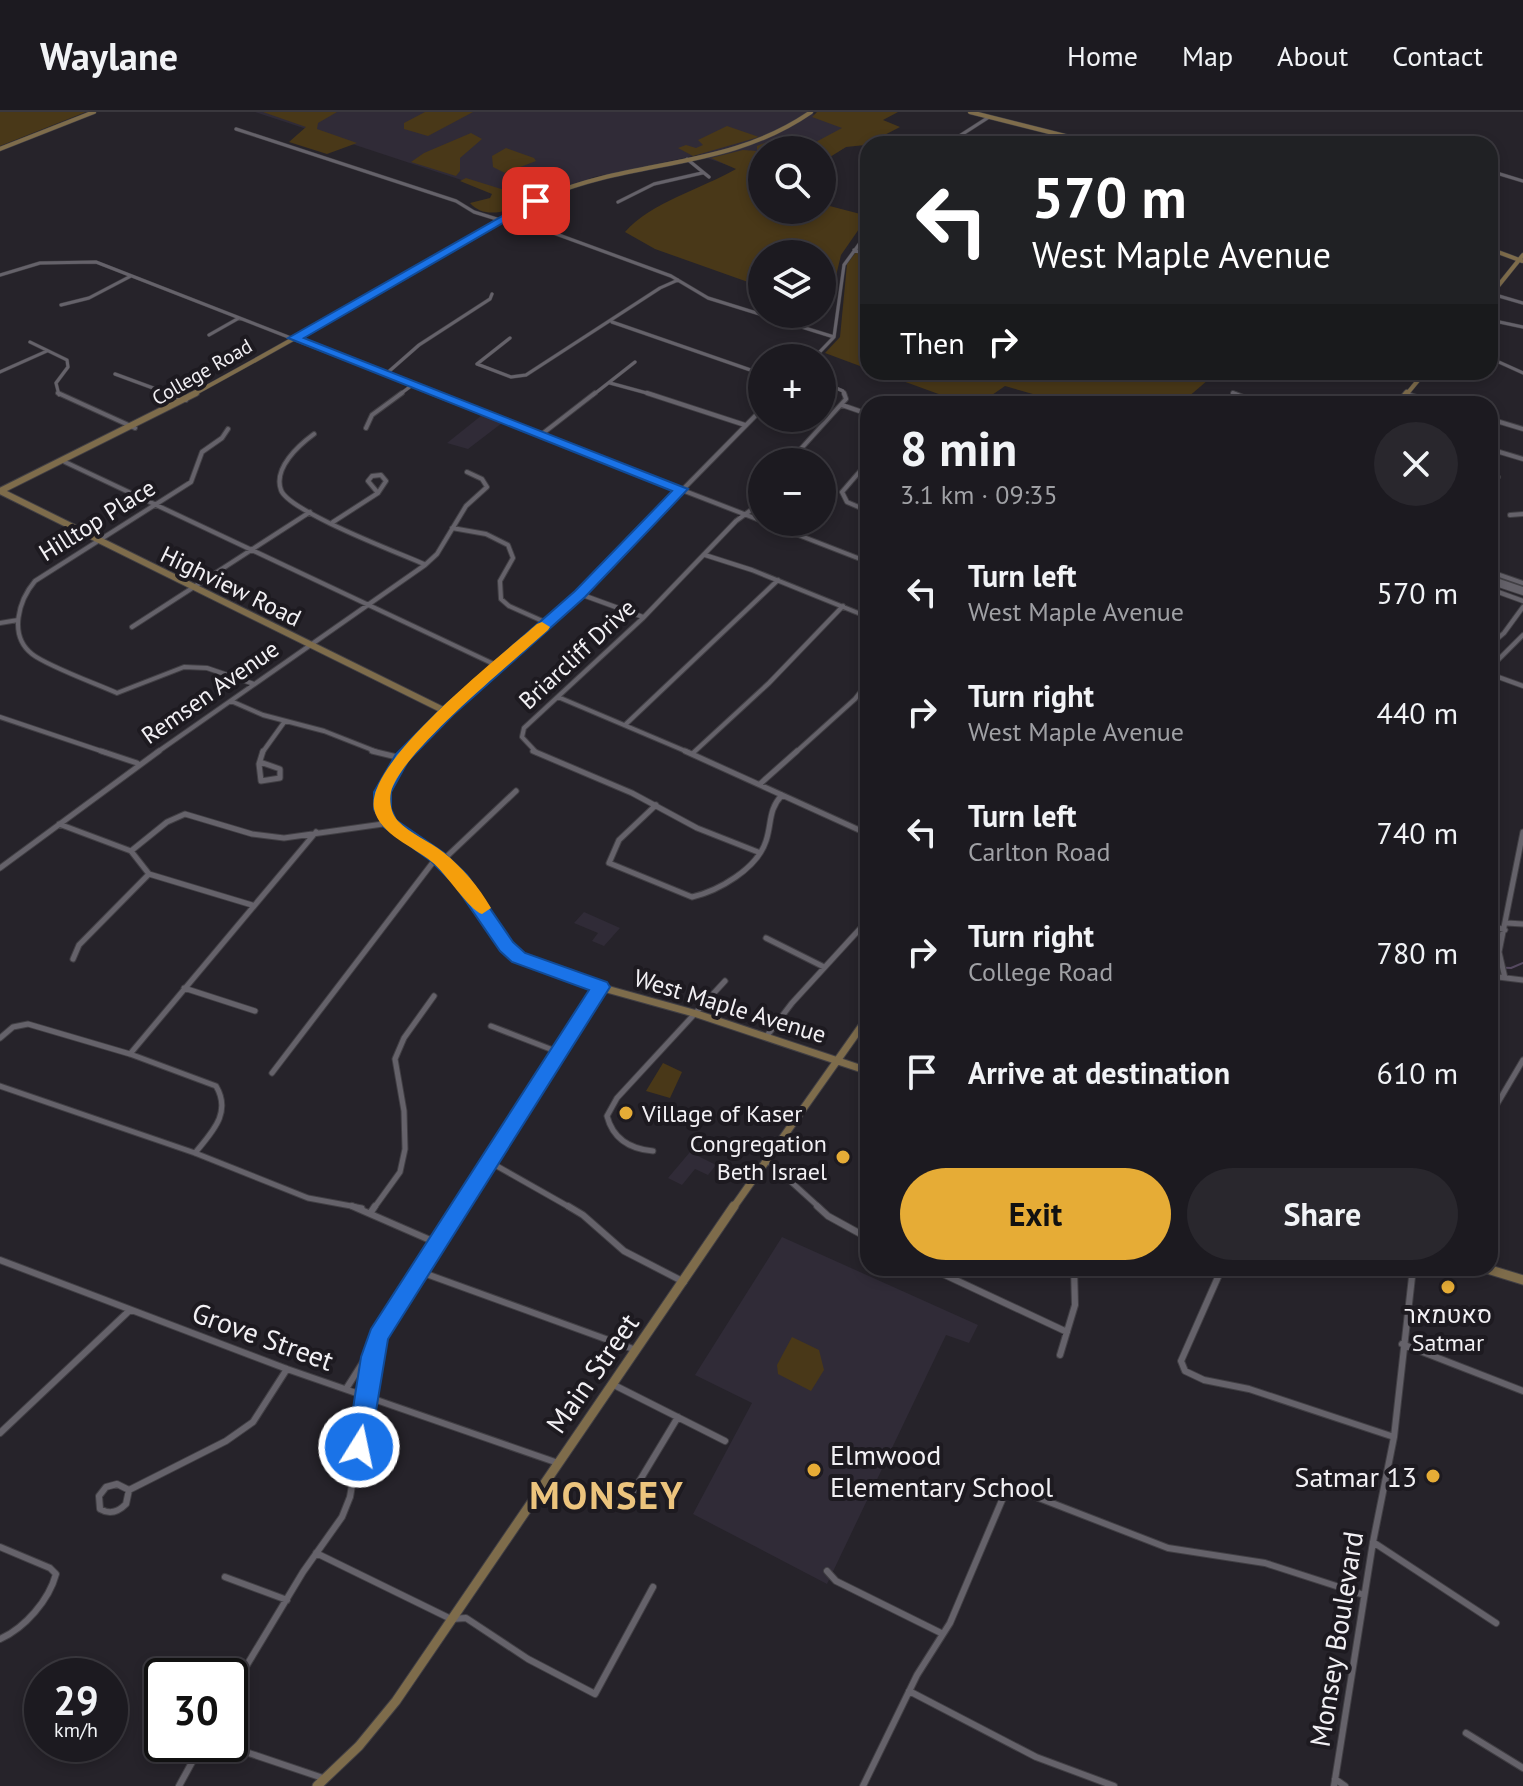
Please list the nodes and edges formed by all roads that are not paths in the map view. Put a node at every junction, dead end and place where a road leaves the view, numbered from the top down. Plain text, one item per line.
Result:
1 (94, 112) edge
2 (811, 112) edge
3 (970, 112) edge
4 (989, 117) junction
5 (236, 129) dead end
6 (959, 136) edge
7 (1065, 136) edge
8 (0, 149) edge
9 (687, 159) junction
10 (702, 173) junction
11 (1498, 173) edge
12 (709, 177) dead end
13 (1523, 181) edge
14 (618, 202) dead end
15 (507, 216) junction
16 (500, 220) junction
17 (860, 242) edge
18 (854, 250) junction
19 (860, 252) edge
20 (1498, 252) edge
21 (1522, 259) edge
22 (0, 275) edge
23 (132, 276) junction
24 (679, 280) junction
25 (1498, 287) edge
26 (492, 294) dead end
27 (1498, 297) edge
28 (1523, 303) edge
29 (61, 305) dead end
30 (240, 318) junction
31 (610, 322) junction
32 (1498, 322) edge
33 (1523, 327) edge
34 (209, 335) dead end
35 (834, 337) junction
36 (295, 338) junction
37 (510, 338) dead end
38 (30, 342) dead end
39 (827, 344) edge
40 (48, 350) junction
41 (635, 362) dead end
42 (1498, 362) edge
43 (748, 369) edge
44 (0, 372) edge
45 (1523, 373) edge
46 (115, 374) dead end
47 (386, 374) junction
48 (1418, 380) edge
49 (610, 383) junction
50 (412, 385) junction
51 (836, 389) edge
52 (1233, 393) dead end
53 (1406, 394) joint
54 (1241, 396) edge
55 (1413, 396) edge
56 (187, 400) junction
57 (842, 405) junction
58 (860, 411) edge
59 (1498, 421) edge
60 (748, 422) edge
61 (745, 425) junction
62 (135, 428) junction
63 (366, 428) dead end
64 (228, 429) dead end
65 (1523, 429) edge
66 (314, 434) dead end
67 (542, 435) junction
68 (802, 448) edge
69 (1498, 452) edge
70 (1523, 459) edge
71 (65, 462) junction
72 (860, 471) edge
73 (467, 472) dead end
74 (681, 489) junction
75 (0, 491) edge
76 (378, 493) junction
77 (153, 505) junction
78 (860, 508) edge
79 (310, 512) junction
80 (748, 512) edge
81 (745, 514) junction
82 (1523, 514) edge
83 (748, 515) edge
84 (1510, 515) dead end
85 (332, 523) junction
86 (452, 528) junction
87 (802, 536) edge
88 (97, 540) junction
89 (252, 550) junction
90 (705, 555) junction
91 (860, 559) edge
92 (425, 565) junction
93 (1498, 577) edge
94 (1498, 579) edge
95 (778, 580) junction
96 (1523, 583) edge
97 (195, 587) junction
98 (1523, 591) edge
99 (1498, 593) edge
100 (580, 594) junction
101 (1523, 604) edge
102 (366, 605) junction
103 (843, 606) junction
104 (860, 613) edge
105 (643, 618) junction
106 (18, 620) junction
107 (1515, 620) junction
108 (0, 623) edge
109 (547, 623) junction
110 (1523, 623) edge
111 (132, 627) dead end
112 (1523, 635) edge
113 (1498, 638) edge
114 (1521, 642) edge
115 (310, 644) junction
116 (1498, 661) edge
117 (498, 666) junction
118 (1498, 677) edge
119 (254, 684) junction
120 (1523, 686) edge
121 (860, 692) edge
122 (558, 697) junction
123 (231, 701) junction
124 (447, 712) junction
125 (0, 717) edge
126 (286, 720) junction
127 (626, 724) junction
128 (693, 753) junction
129 (401, 758) junction
130 (260, 762) junction
131 (138, 763) junction
132 (760, 784) junction
133 (516, 791) dead end
134 (782, 795) junction
135 (656, 805) junction
136 (390, 823) junction
137 (58, 824) junction
138 (860, 830) edge
139 (316, 832) junction
140 (1523, 832) edge
141 (131, 851) junction
142 (758, 852) junction
143 (440, 859) junction
144 (0, 868) edge
145 (149, 874) junction
146 (252, 905) junction
147 (1523, 924) edge
148 (1498, 926) edge
149 (1506, 927) junction
150 (860, 929) edge
151 (766, 938) dead end
152 (73, 959) dead end
153 (824, 967) junction
154 (1498, 977) edge
155 (1505, 978) junction
156 (1523, 980) edge
157 (725, 981) dead end
158 (601, 987) junction
159 (184, 988) junction
160 (434, 996) dead end
161 (255, 1011) dead end
162 (697, 1014) junction
163 (491, 1026) dead end
164 (860, 1027) edge
165 (0, 1038) edge
166 (765, 1038) junction
167 (558, 1052) junction
168 (130, 1054) junction
169 (835, 1060) junction
170 (1523, 1060) edge
171 (860, 1068) edge
172 (272, 1073) dead end
173 (0, 1086) edge
174 (1498, 1102) edge
175 (653, 1151) dead end
176 (195, 1153) junction
177 (767, 1160) junction
178 (488, 1161) junction
179 (371, 1212) junction
180 (860, 1234) edge
181 (437, 1243) junction
182 (0, 1260) edge
183 (418, 1271) junction
184 (1498, 1272) edge
185 (947, 1276) edge
186 (1074, 1276) edge
187 (1218, 1276) edge
188 (1412, 1276) edge
189 (1523, 1280) edge
190 (684, 1282) junction
191 (130, 1310) junction
192 (1067, 1332) junction
193 (378, 1335) junction
194 (1402, 1344) junction
195 (637, 1351) junction
196 (1060, 1355) dead end
197 (287, 1369) junction
198 (614, 1385) junction
199 (346, 1389) junction
200 (1523, 1391) edge
201 (368, 1397) junction
202 (678, 1417) junction
203 (0, 1433) edge
204 (1394, 1437) junction
205 (725, 1441) dead end
206 (559, 1464) junction
207 (129, 1490) junction
208 (631, 1495) dead end
209 (1373, 1542) junction
210 (0, 1547) edge
211 (316, 1553) junction
212 (827, 1571) dead end
213 (225, 1577) dead end
214 (653, 1587) dead end
215 (1364, 1595) junction
216 (287, 1600) junction
217 (451, 1619) junction
218 (1496, 1623) dead end
219 (943, 1634) junction
220 (0, 1639) edge
221 (248, 1664) edge
222 (909, 1691) junction
223 (1466, 1733) dead end
224 (248, 1754) edge
225 (192, 1762) edge
226 (1523, 1768) edge
227 (320, 1782) edge
228 (1334, 1782) edge
229 (179, 1786) edge
230 (863, 1786) edge
231 (1114, 1786) edge
232 (1345, 1786) edge

1 - 8 street
2 - 9 street, College Road
3 - 4 street
4 - 6 street
4 - 7 street
5 - 16 street
9 - 10 street
9 - 15 street, College Road
10 - 12 street
10 - 14 street
11 - 13 street
15 - 16 street, College Road
15 - 24 street
16 - 36 street, College Road
17 - 18 street
18 - 19 street
18 - 35 street
20 - 21 street
21 - 25 street
22 - 23 street
23 - 29 street
23 - 30 street
24 - 31 street
24 - 35 street
26 - 47 street
27 - 28 street
30 - 34 street
30 - 36 street
31 - 37 street
31 - 43 street
32 - 33 street
35 - 39 street
36 - 47 street
36 - 56 street, College Road
38 - 40 street
40 - 44 street
40 - 62 street
41 - 49 street
42 - 45 street
46 - 56 street
47 - 50 street
48 - 53 street
49 - 61 street
49 - 67 street
50 - 63 street
50 - 67 street
51 - 57 street
52 - 54 street
53 - 55 street
56 - 62 street, College Road
57 - 58 street
57 - 68 street
59 - 65 street
60 - 61 street
61 - 74 street
62 - 71 street, College Road
64 - 77 street, Hilltop Place
66 - 79 street
67 - 74 street
69 - 70 street
71 - 75 street, College Road
71 - 77 street
72 - 78 street
73 - 86 street, Remsen Avenue
74 - 81 street
74 - 100 street
75 - 88 street, Highview Road
76 - 76 street
76 - 85 street
77 - 88 street, Hilltop Place
77 - 89 street
79 - 85 street
79 - 89 street
80 - 81 street, Briarcliff Drive
81 - 83 street
81 - 90 street, Briarcliff Drive
82 - 84 street
85 - 92 street
86 - 92 street, Remsen Avenue
86 - 109 street
87 - 91 street
88 - 97 street, Highview Road
88 - 106 street, Hilltop Place
89 - 97 street
89 - 102 street
90 - 95 street
90 - 105 street, Briarcliff Drive
92 - 102 street, Remsen Avenue
93 - 96 street
94 - 98 street
95 - 103 street
95 - 127 street
97 - 111 street
97 - 115 street, Highview Road
99 - 101 street
100 - 105 street
100 - 109 street
101 - 107 street
102 - 115 street, Remsen Avenue
102 - 117 street
103 - 104 street
103 - 128 street
105 - 122 street, Briarcliff Drive
106 - 108 street
106 - 119 street
107 - 110 street
107 - 113 street
109 - 117 street
112 - 114 street
114 - 116 street
115 - 119 street, Remsen Avenue
115 - 124 street, Highview Road
117 - 124 street
118 - 120 street
119 - 123 street, Remsen Avenue
121 - 132 street
122 - 127 street
122 - 135 street, Briarcliff Drive
123 - 126 street
123 - 131 street, Remsen Avenue
124 - 129 street
125 - 131 street
126 - 129 street
126 - 130 street
127 - 128 street
128 - 132 street
129 - 136 street
130 - 130 street
131 - 137 street, Remsen Avenue
132 - 134 street
133 - 143 street
134 - 138 street
134 - 142 street
135 - 142 street, Briarcliff Drive
135 - 142 street
136 - 139 street
136 - 143 street, West Maple Avenue
137 - 141 street
137 - 144 street, Remsen Avenue
139 - 141 street
139 - 146 street
140 - 149 street
141 - 145 street
143 - 158 street, West Maple Avenue
143 - 172 street
145 - 146 street
145 - 152 street
146 - 159 street
147 - 149 street
148 - 149 street
149 - 155 street
150 - 153 street
151 - 153 street
153 - 166 street
154 - 155 street
155 - 156 street
157 - 162 street
158 - 162 street, West Maple Avenue
158 - 167 street
159 - 161 street
159 - 168 street
160 - 179 street
162 - 166 street, West Maple Avenue
162 - 175 street
163 - 167 street
164 - 169 street, Main Street
165 - 168 street
166 - 169 street, West Maple Avenue
167 - 178 street
168 - 176 street
169 - 171 street, West Maple Avenue
169 - 177 street, Main Street
170 - 174 street
173 - 176 street
176 - 179 street
177 - 180 street
177 - 190 street, Main Street
178 - 181 street
178 - 190 street
179 - 181 street
181 - 183 street
182 - 191 street, Grove Street
183 - 193 street
183 - 195 street
184 - 189 street
185 - 192 street
186 - 192 street
187 - 204 street
188 - 194 street, Monsey Boulevard
190 - 195 street, Main Street
191 - 197 street, Grove Street
191 - 203 street
192 - 196 street
193 - 199 street
193 - 201 street
194 - 200 street
194 - 204 street, Monsey Boulevard
195 - 198 street, Main Street
197 - 199 street, Grove Street
197 - 207 street
198 - 202 street
198 - 206 street, Main Street
199 - 201 street, Grove Street
201 - 206 street, Grove Street
201 - 211 street
202 - 205 street
202 - 208 street
204 - 209 street, Monsey Boulevard
206 - 217 street, Main Street
207 - 207 street
209 - 215 street, Monsey Boulevard
209 - 218 street
210 - 220 street
211 - 216 street
211 - 217 street
212 - 219 street
213 - 216 street
214 - 217 street
215 - 219 street
215 - 228 street, Monsey Boulevard
216 - 221 street
217 - 227 street, Main Street
219 - 222 street
222 - 230 street
222 - 231 street
223 - 226 street
224 - 227 street
225 - 229 street
228 - 232 street

